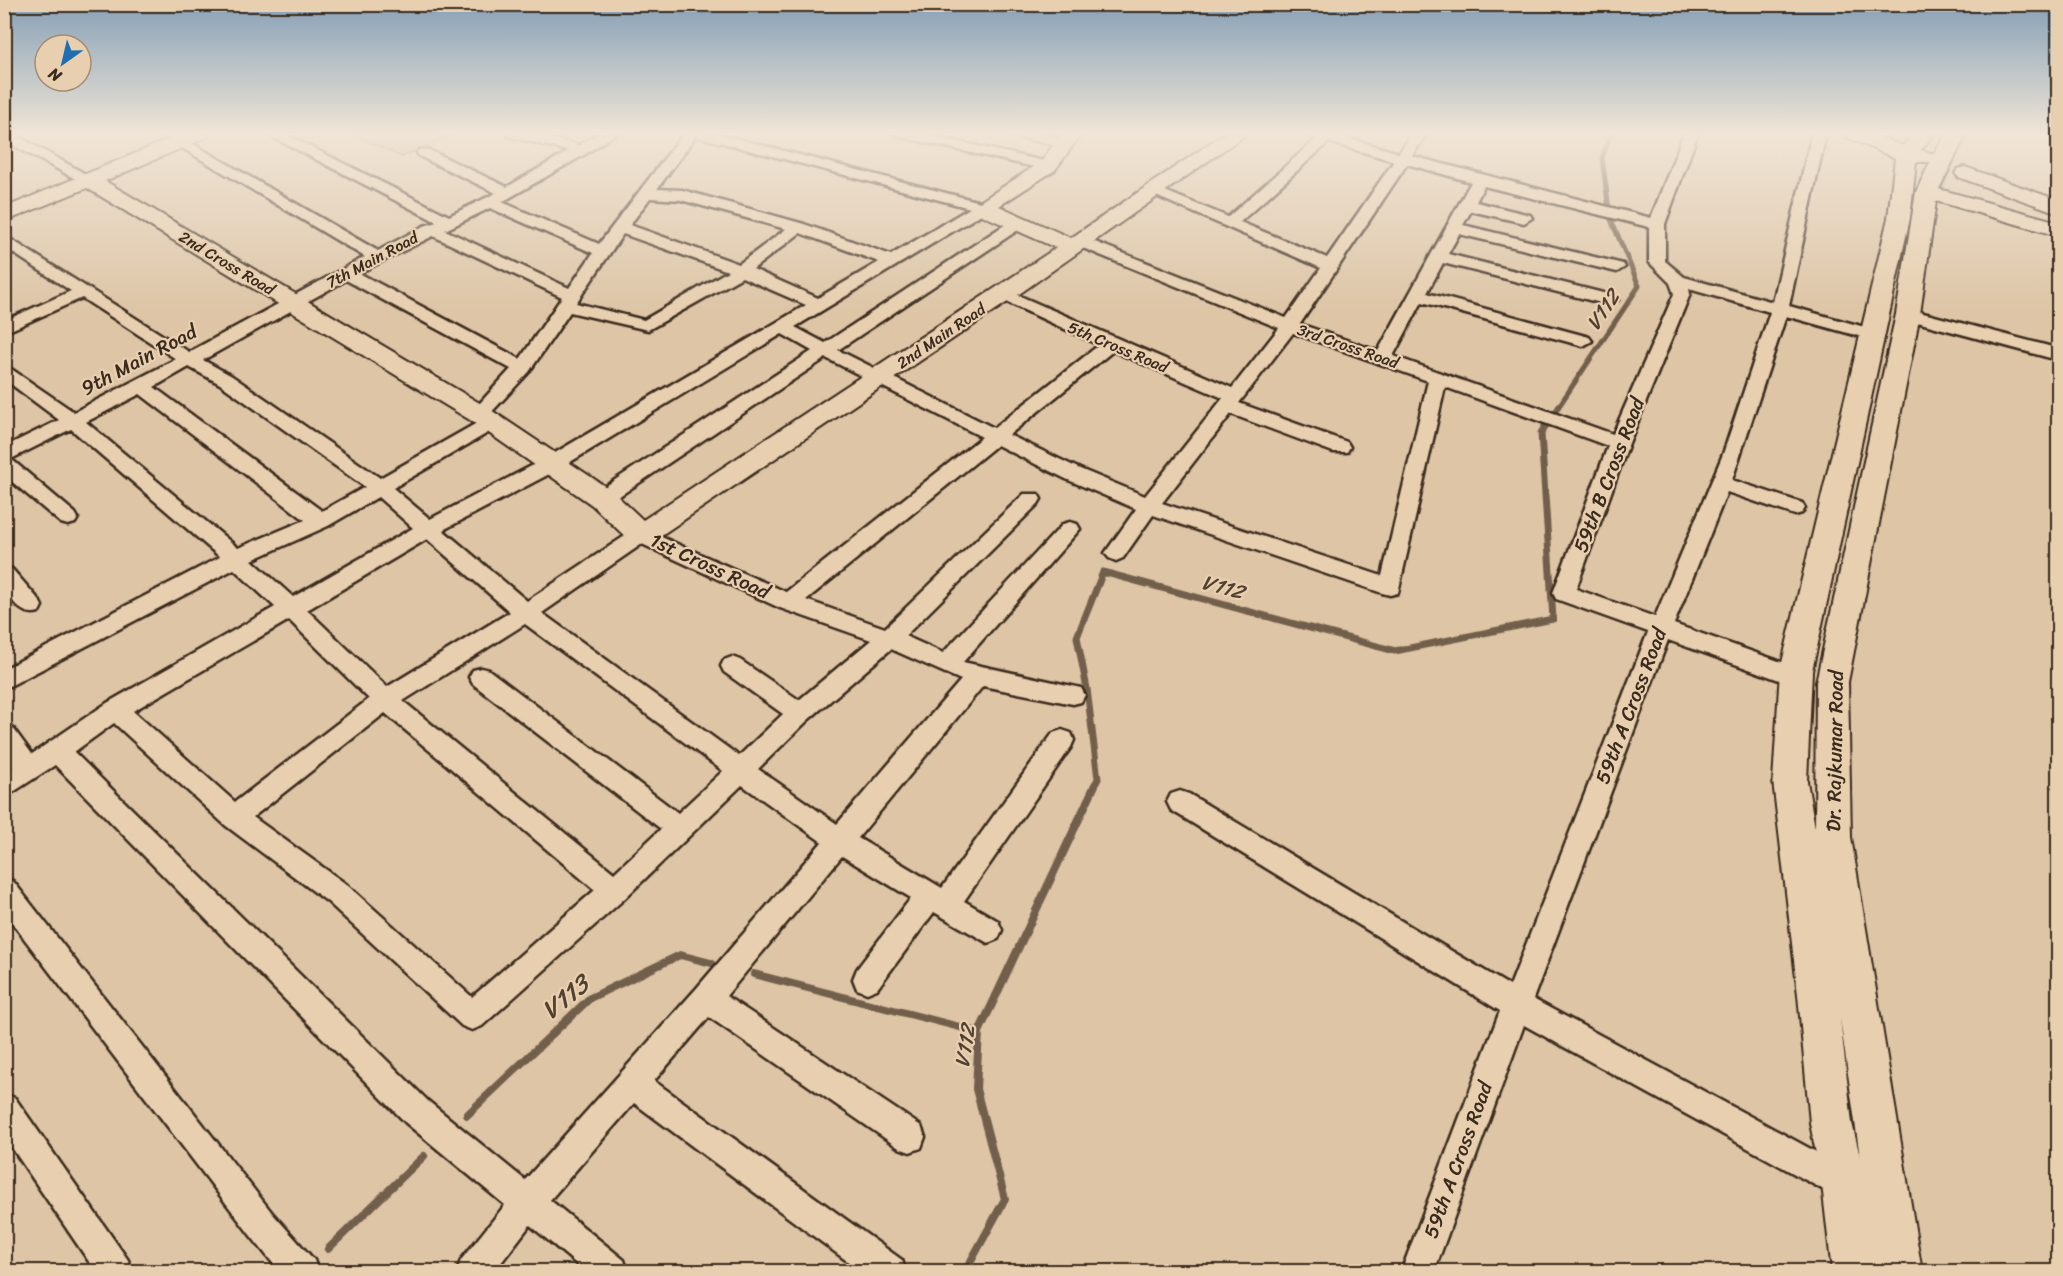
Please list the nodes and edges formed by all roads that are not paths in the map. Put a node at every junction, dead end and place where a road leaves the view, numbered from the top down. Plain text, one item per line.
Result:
1 (59, 193) edge
2 (109, 193) edge
3 (267, 193) edge
4 (390, 193) edge
5 (508, 193) edge
6 (646, 193) joint
7 (928, 193) edge
8 (1006, 193) edge
9 (1154, 193) edge
10 (1156, 193) edge
11 (1262, 193) edge
12 (1378, 193) edge
13 (1473, 193) edge
14 (1530, 193) edge
15 (1669, 193) edge
16 (1806, 193) edge
17 (1928, 193) edge
18 (1935, 193) edge
19 (1958, 193) tunnel mouth
20 (1967, 193) tunnel mouth
21 (1979, 193) tunnel mouth
22 (489, 202) junction
23 (1467, 205) junction
24 (983, 207) junction
25 (2058, 207) edge
26 (2058, 215) edge
27 (4, 216) edge
28 (1524, 218) dead end
29 (447, 221) junction
30 (1018, 223) junction
31 (1230, 224) junction
32 (1657, 224) junction
33 (620, 227) junction
34 (798, 227) junction
35 (1454, 228) junction
36 (430, 229) junction
37 (2058, 229) edge
38 (4, 240) edge
39 (1075, 244) junction
40 (602, 251) junction
41 (1438, 257) junction
42 (378, 258) junction
43 (892, 261) junction
44 (1329, 265) junction
45 (1617, 267) dead end
46 (741, 270) junction
47 (346, 273) junction
48 (1678, 280) junction
49 (82, 292) junction
50 (1004, 294) junction
51 (1417, 295) junction
52 (568, 300) junction
53 (1609, 300) dead end
54 (292, 302) junction
55 (819, 305) junction
56 (1780, 309) junction
57 (1908, 314) junction
58 (1290, 326) junction
59 (782, 327) junction
60 (4, 328) edge
61 (1873, 335) junction
62 (1583, 341) dead end
63 (1111, 344) junction
64 (824, 351) junction
65 (2050, 352) dead end
66 (1383, 358) junction
67 (188, 359) junction
68 (523, 368) junction
69 (4, 370) edge
70 (1438, 377) junction
71 (877, 378) junction
72 (141, 386) junction
73 (1230, 401) junction
74 (485, 418) junction
75 (73, 421) junction
76 (994, 435) junction
77 (1619, 443) junction
78 (1340, 447) dead end
79 (4, 455) edge
80 (4, 464) edge
81 (550, 465) junction
82 (1721, 483) junction
83 (379, 487) junction
84 (602, 498) junction
85 (1031, 499) dead end
86 (1149, 506) junction
87 (1795, 508) dead end
88 (68, 518) dead end
89 (321, 520) junction
90 (1070, 528) dead end
91 (428, 529) junction
92 (641, 535) junction
93 (1116, 554) dead end
94 (236, 558) junction
95 (4, 575) edge
96 (788, 602) junction
97 (31, 606) dead end
98 (291, 608) junction
99 (526, 613) junction
100 (1661, 628) junction
101 (889, 638) junction
102 (946, 665) junction
103 (732, 666) dead end
104 (978, 676) junction
105 (481, 677) dead end
106 (1796, 677) junction
107 (4, 680) edge
108 (1073, 695) dead end
109 (385, 700) junction
110 (115, 710) junction
111 (800, 713) junction
112 (4, 735) edge
113 (1062, 740) dead end
114 (57, 751) junction
115 (29, 770) junction
116 (740, 770) junction
117 (4, 787) edge
118 (1180, 802) dead end
119 (234, 817) junction
120 (679, 828) junction
121 (840, 841) junction
122 (4, 890) edge
123 (615, 890) junction
124 (938, 900) junction
125 (988, 930) dead end
126 (867, 979) dead end
127 (706, 999) junction
128 (1516, 1005) junction
129 (633, 1084) junction
130 (4, 1109) edge
131 (910, 1137) dead end
132 (1844, 1184) junction
133 (528, 1201) junction
134 (116, 1272) edge
135 (303, 1272) edge
136 (473, 1272) edge
137 (612, 1272) edge
138 (890, 1272) edge
139 (1417, 1272) edge
140 (1855, 1272) edge
141 (1899, 1272) edge

1 - 27 main road
2 - 54 main road, 2nd Cross Road
3 - 42 street
4 - 29 street
5 - 22 street, 7th Main Road
6 - 33 street
6 - 34 street
7 - 24 street
8 - 24 main road
9 - 39 main road, 2nd Main Road
10 - 31 street
11 - 31 street
12 - 44 street
13 - 23 street
14 - 32 street
15 - 32 street
16 - 56 street, 59th A Cross Road
17 - 61 main road, Dr. Rajkumar Road
18 - 57 main road, Dr. Rajkumar Road
19 - 37 main road
20 - 26 main road
21 - 25 main road
22 - 29 street, 7th Main Road
22 - 40 street
23 - 28 street
23 - 35 street
24 - 30 main road
24 - 43 street
29 - 36 street, 7th Main Road
30 - 39 main road
30 - 64 street
31 - 44 street
32 - 48 street
33 - 40 street
33 - 46 street
34 - 43 street
34 - 46 street
35 - 41 street
35 - 45 street
36 - 42 street, 7th Main Road
36 - 52 street
38 - 49 street
39 - 50 main road, 2nd Main Road
39 - 58 street, 3rd Cross Road
40 - 52 street
41 - 51 street
41 - 53 street
42 - 47 street, 7th Main Road
43 - 55 street
44 - 58 street
46 - 52 street
46 - 55 street
47 - 54 street, 7th Main Road
47 - 68 street
48 - 56 street
48 - 77 street, 59th B Cross Road
49 - 60 street
49 - 67 street
50 - 63 street, 5th Cross Road
50 - 71 main road, 2nd Main Road
51 - 62 street
51 - 66 street
52 - 68 street
54 - 67 street, 9th Main Road
54 - 74 main road, 1st Cross Road
55 - 59 street
56 - 61 street
56 - 82 street, 59th A Cross Road
57 - 65 street
57 - 141 main road, Dr. Rajkumar Road
58 - 66 street, 3rd Cross Road
58 - 73 street
59 - 64 street
59 - 81 street
61 - 106 main road, Dr. Rajkumar Road
63 - 73 street, 5th Cross Road
63 - 76 street
64 - 71 street
64 - 84 street
66 - 70 street, 3rd Cross Road
67 - 72 street, 9th Main Road
67 - 83 street
68 - 74 street
69 - 75 street
70 - 77 street, 3rd Cross Road
70 - 86 street
71 - 76 street
71 - 92 main road, 2nd Main Road
72 - 75 street, 9th Main Road
72 - 89 street
73 - 78 street, 5th Cross Road
73 - 86 street
74 - 81 main road, 1st Cross Road
74 - 83 street
75 - 79 street, 9th Main Road
75 - 94 street
76 - 86 street
76 - 96 street
77 - 100 street, 59th B Cross Road
80 - 88 street
81 - 84 main road, 1st Cross Road
81 - 91 street
82 - 87 street
82 - 100 street, 59th A Cross Road
83 - 89 street
83 - 91 street
84 - 92 main road, 1st Cross Road
85 - 101 street
86 - 93 street
89 - 94 street
90 - 102 street
91 - 98 street
91 - 99 street
92 - 96 street, 1st Cross Road
92 - 99 street
94 - 98 street
94 - 107 street
95 - 97 street
96 - 101 street, 1st Cross Road
98 - 109 street
98 - 110 street
99 - 109 street
99 - 116 street
100 - 106 street, 59th B Cross Road
100 - 128 street, 59th A Cross Road
101 - 102 street, 1st Cross Road
101 - 111 street
102 - 104 street, 1st Cross Road
103 - 111 street
104 - 108 street, 1st Cross Road
104 - 121 street
105 - 120 street
106 - 132 main road, Dr. Rajkumar Road
109 - 119 street
109 - 123 street
110 - 114 street
110 - 119 street
111 - 116 street
112 - 115 street
113 - 124 street
114 - 115 street
114 - 133 street
115 - 117 street
116 - 120 street
116 - 121 street
118 - 128 street
119 - 123 street
120 - 123 street
121 - 124 street
121 - 127 street
122 - 135 street
124 - 125 street
124 - 126 street
127 - 129 street
127 - 131 street
128 - 132 street
128 - 139 street, 59th A Cross Road
129 - 133 street
129 - 138 street
130 - 134 street
132 - 140 main road, Dr. Rajkumar Road
133 - 136 street
133 - 137 street

